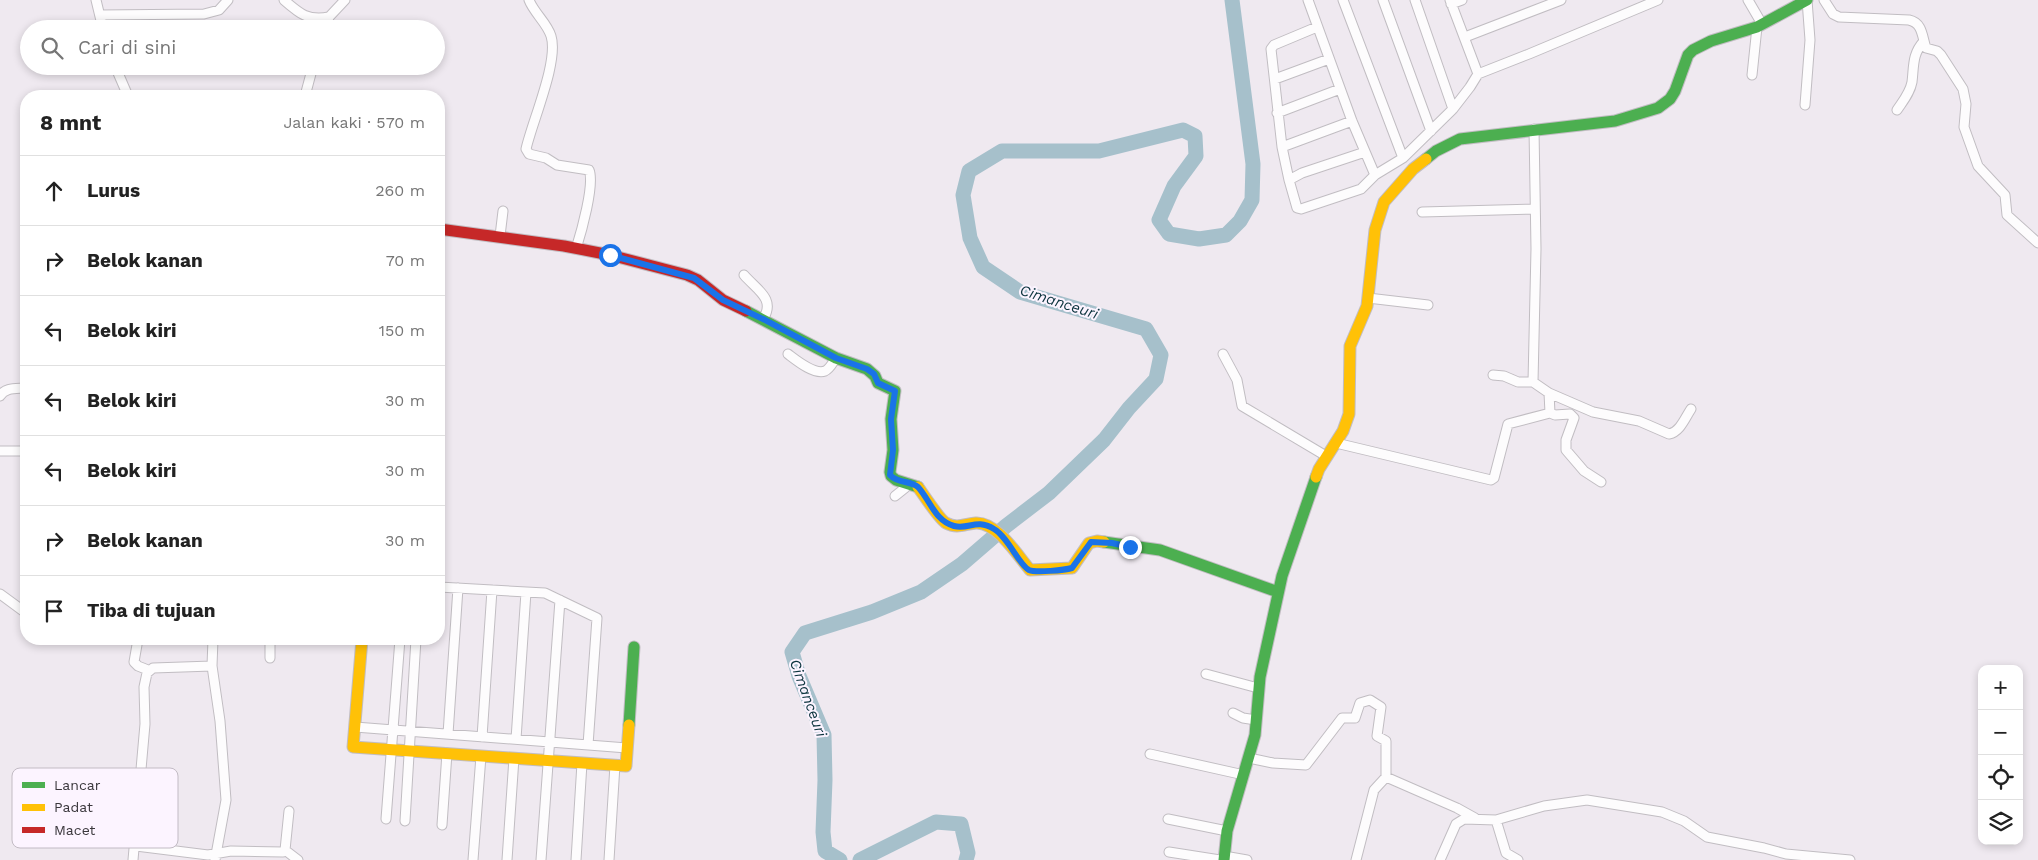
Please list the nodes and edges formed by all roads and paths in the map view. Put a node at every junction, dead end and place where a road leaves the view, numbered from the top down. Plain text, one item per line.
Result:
1 (96, 0) edge
2 (228, 0) edge
3 (284, 0) edge
4 (345, 0) edge
5 (529, 0) edge
6 (1308, 0) edge
7 (1343, 0) edge
8 (1383, 0) edge
9 (1415, 0) edge
10 (1462, 0) edge
11 (1561, 0) edge
12 (1658, 0) edge
13 (1748, 0) edge
14 (1807, 0) edge
15 (1824, 0) edge
16 (1451, 2) edge
17 (100, 15) junction
18 (329, 17) junction
19 (101, 20) edge
20 (328, 20) edge
21 (1759, 26) junction
22 (1317, 27) junction
23 (1465, 37) junction
24 (1924, 41) junction
25 (1330, 59) junction
26 (1478, 74) junction
27 (119, 75) edge
28 (311, 75) edge
29 (1752, 75) dead end
30 (1275, 79) junction
31 (1340, 89) junction
32 (125, 90) edge
33 (307, 90) edge
34 (1805, 105) dead end
35 (1453, 110) junction
36 (1897, 110) dead end
37 (1277, 113) junction
38 (1352, 121) junction
39 (1534, 129) junction
40 (1430, 131) junction
41 (1282, 147) junction
42 (1365, 152) junction
43 (1403, 158) junction
44 (1375, 175) junction
45 (1288, 180) junction
46 (1535, 209) junction
47 (503, 211) dead end
48 (1422, 212) dead end
49 (445, 230) edge
50 (500, 236) junction
51 (2038, 243) edge
52 (576, 248) junction
53 (744, 275) dead end
54 (1368, 298) junction
55 (1428, 305) dead end
56 (763, 319) junction
57 (788, 354) dead end
58 (1224, 354) dead end
59 (836, 358) junction
60 (1493, 375) dead end
61 (1533, 382) junction
62 (20, 389) edge
63 (1549, 393) junction
64 (0, 396) edge
65 (1691, 409) dead end
66 (1550, 413) junction
67 (1336, 443) junction
68 (0, 451) edge
69 (20, 452) edge
70 (1326, 456) junction
71 (1601, 482) dead end
72 (908, 483) junction
73 (895, 496) dead end
74 (445, 587) edge
75 (458, 588) junction
76 (492, 590) junction
77 (526, 592) junction
78 (1278, 592) junction
79 (0, 594) edge
80 (560, 600) junction
81 (20, 610) edge
82 (137, 645) edge
83 (213, 645) edge
84 (270, 645) edge
85 (362, 645) edge
86 (400, 645) edge
87 (416, 645) edge
88 (634, 647) dead end
89 (270, 658) dead end
90 (212, 666) junction
91 (148, 670) junction
92 (1206, 674) dead end
93 (1258, 688) junction
94 (1233, 713) dead end
95 (1256, 720) junction
96 (355, 727) junction
97 (393, 730) junction
98 (411, 731) junction
99 (448, 734) junction
100 (482, 737) junction
101 (516, 739) junction
102 (549, 742) junction
103 (588, 745) junction
104 (627, 748) junction
105 (391, 750) junction
106 (409, 751) junction
107 (447, 753) junction
108 (1150, 754) dead end
109 (481, 756) junction
110 (514, 758) junction
111 (1249, 758) junction
112 (549, 760) junction
113 (582, 763) junction
114 (615, 765) junction
115 (142, 768) edge
116 (1244, 775) junction
117 (1386, 778) junction
118 (289, 811) dead end
119 (386, 819) dead end
120 (1168, 819) dead end
121 (1496, 820) junction
122 (405, 821) dead end
123 (1479, 821) junction
124 (442, 825) dead end
125 (1227, 831) junction
126 (150, 848) edge
127 (285, 850) junction
128 (1169, 852) dead end
129 (216, 857) edge
130 (610, 859) edge
131 (1223, 859) edge
132 (298, 860) edge
133 (473, 860) edge
134 (507, 860) edge
135 (541, 860) edge
136 (576, 860) edge
137 (1247, 860) edge
138 (1356, 860) edge
139 (1440, 860) edge
140 (1518, 860) edge
141 (1850, 860) edge

1 - 17 street
2 - 17 street
3 - 18 street
4 - 18 street
5 - 52 street
6 - 22 street
7 - 43 street
8 - 40 street
9 - 35 street
10 - 16 street
11 - 23 street
12 - 26 street
13 - 21 street
14 - 21 street
14 - 34 street
15 - 24 street
16 - 23 street
17 - 19 street
18 - 20 street
21 - 29 street
21 - 39 street
22 - 25 street
22 - 30 street
23 - 26 street
24 - 36 street
24 - 51 street
25 - 30 street
25 - 31 street
26 - 35 street
27 - 32 street
28 - 33 street
30 - 37 street
31 - 37 street
31 - 38 street
35 - 40 street
37 - 41 street
38 - 41 street
38 - 42 street
39 - 46 street
39 - 54 street
40 - 43 street
41 - 45 street
42 - 44 street
42 - 45 street
43 - 44 street
44 - 45 street
46 - 48 street
46 - 61 street
47 - 50 street
49 - 50 street
50 - 52 street
52 - 56 street
53 - 56 street
54 - 55 street
54 - 67 street
56 - 59 street
57 - 59 street
58 - 70 street
59 - 72 street
60 - 61 street
61 - 63 street
62 - 64 street
63 - 65 street
63 - 66 street
66 - 67 street
66 - 71 street
67 - 70 street
68 - 69 street
70 - 78 street
72 - 73 street
72 - 78 street
74 - 75 street
75 - 76 street
75 - 99 street
76 - 77 street
76 - 100 street
77 - 80 street
77 - 101 street
78 - 93 street
79 - 81 street
80 - 102 street
80 - 103 street
82 - 91 street
83 - 90 street
84 - 89 street
85 - 96 street
86 - 97 street
87 - 98 street
88 - 104 street
90 - 91 street
90 - 129 street
91 - 115 street
92 - 93 street
93 - 95 street
94 - 95 street
95 - 111 street
96 - 97 street
96 - 105 street
97 - 98 street
97 - 105 street
98 - 99 street
98 - 106 street
99 - 100 street
100 - 101 street
101 - 102 street
102 - 103 street
102 - 112 street
103 - 104 street
104 - 114 street
105 - 106 street
105 - 119 street
106 - 107 street
106 - 122 street
107 - 109 street
107 - 124 street
108 - 116 street
109 - 110 street
109 - 133 street
110 - 112 street
110 - 134 street
111 - 116 street
111 - 117 street
112 - 113 street
112 - 135 street
113 - 114 street
113 - 136 street
114 - 130 street
116 - 125 street
117 - 123 street
117 - 138 street
118 - 127 street
120 - 125 street
121 - 123 street
121 - 140 street
121 - 141 street
123 - 139 street
125 - 131 street
126 - 129 street
127 - 129 street
127 - 132 street
128 - 131 street
131 - 137 street

